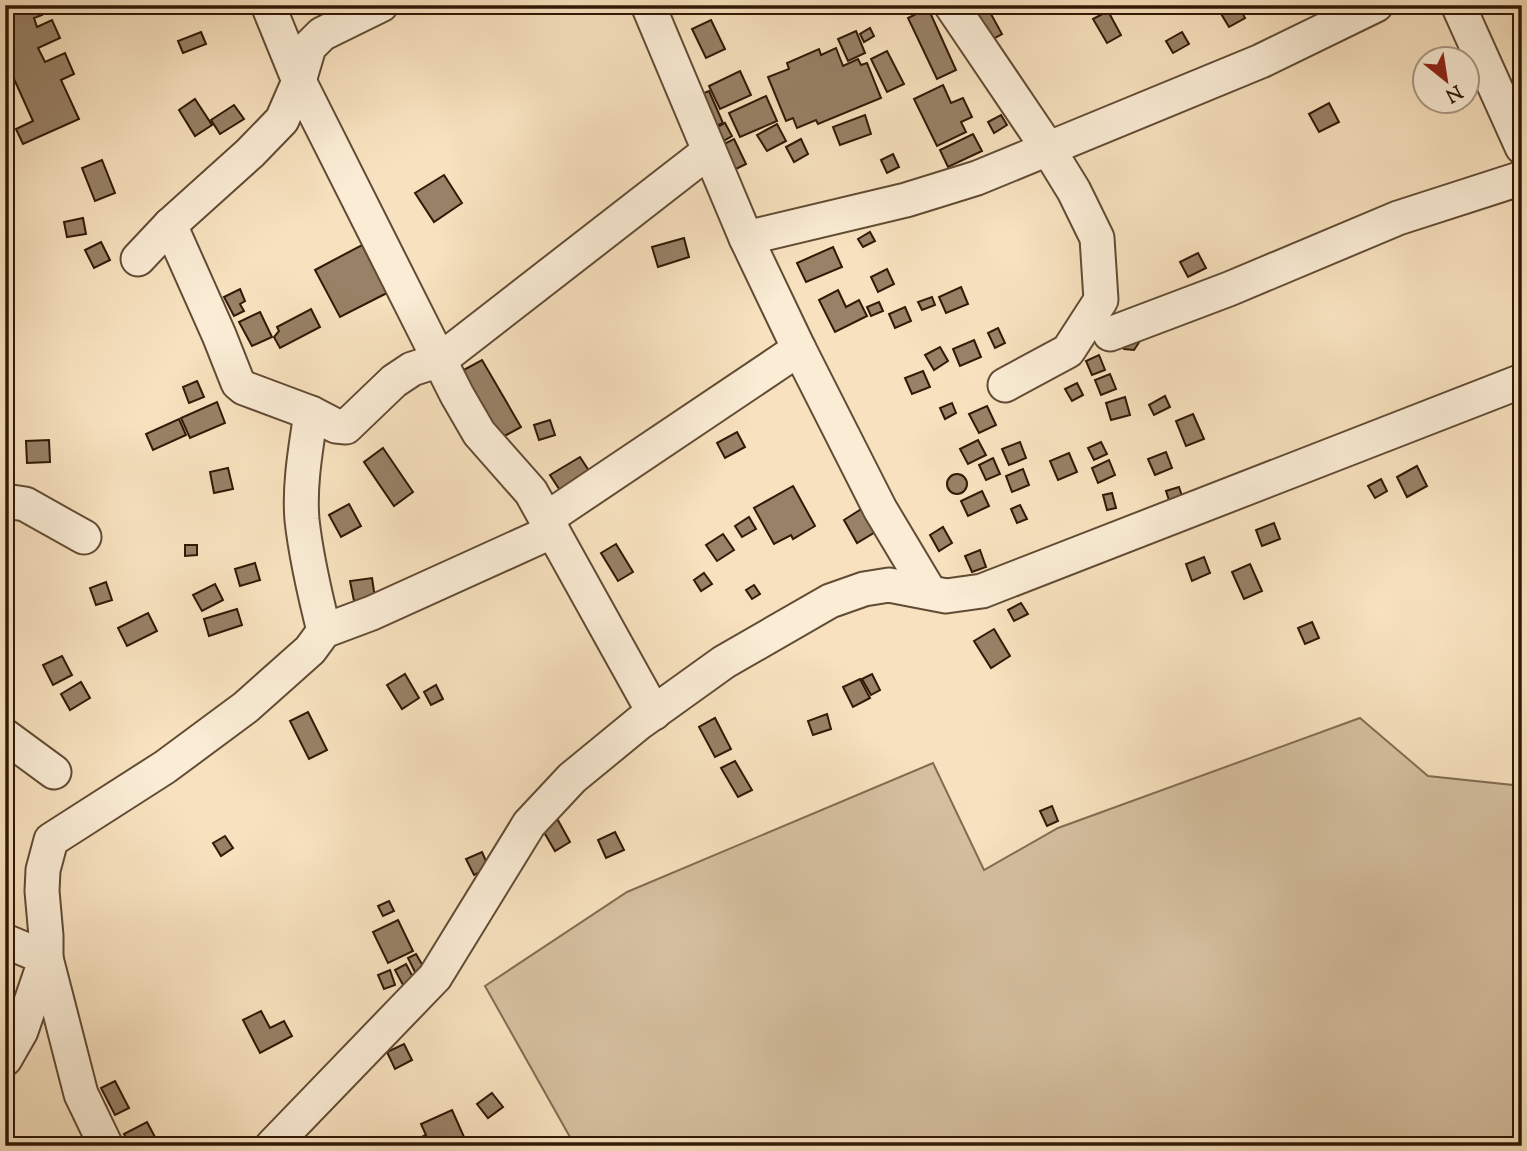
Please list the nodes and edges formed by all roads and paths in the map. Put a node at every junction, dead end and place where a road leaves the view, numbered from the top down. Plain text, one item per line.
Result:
1 (268, 5) edge
2 (381, 5) edge
3 (648, 5) edge
4 (951, 5) edge
5 (1376, 5) edge
6 (1458, 5) edge
7 (299, 81) junction
8 (1047, 147) junction
9 (1522, 147) edge
10 (709, 151) junction
11 (1522, 178) edge
12 (170, 225) junction
13 (746, 238) junction
14 (138, 259) dead end
15 (1110, 334) dead end
16 (799, 349) junction
17 (440, 360) junction
18 (1522, 381) edge
19 (1004, 385) dead end
20 (311, 413) junction
21 (5, 501) edge
22 (549, 525) junction
23 (85, 537) dead end
24 (929, 592) junction
25 (324, 631) junction
26 (654, 713) junction
27 (5, 736) edge
28 (54, 772) dead end
29 (5, 941) edge
30 (46, 958) junction
31 (5, 1059) edge
32 (106, 1146) edge
33 (272, 1146) edge

1 - 7 street
2 - 7 street
3 - 10 street
4 - 8 street
5 - 8 street
6 - 9 street
7 - 12 street
7 - 17 street
8 - 13 street
8 - 19 street
10 - 13 street
10 - 17 street
11 - 15 street
12 - 14 street
12 - 20 street
13 - 16 street
16 - 22 street
16 - 24 street
17 - 20 street
17 - 22 street
18 - 24 street
20 - 25 street
21 - 23 street
22 - 25 street
22 - 26 street
24 - 26 street
25 - 30 street
26 - 33 street
27 - 28 street
29 - 30 street
30 - 31 street
30 - 32 street

